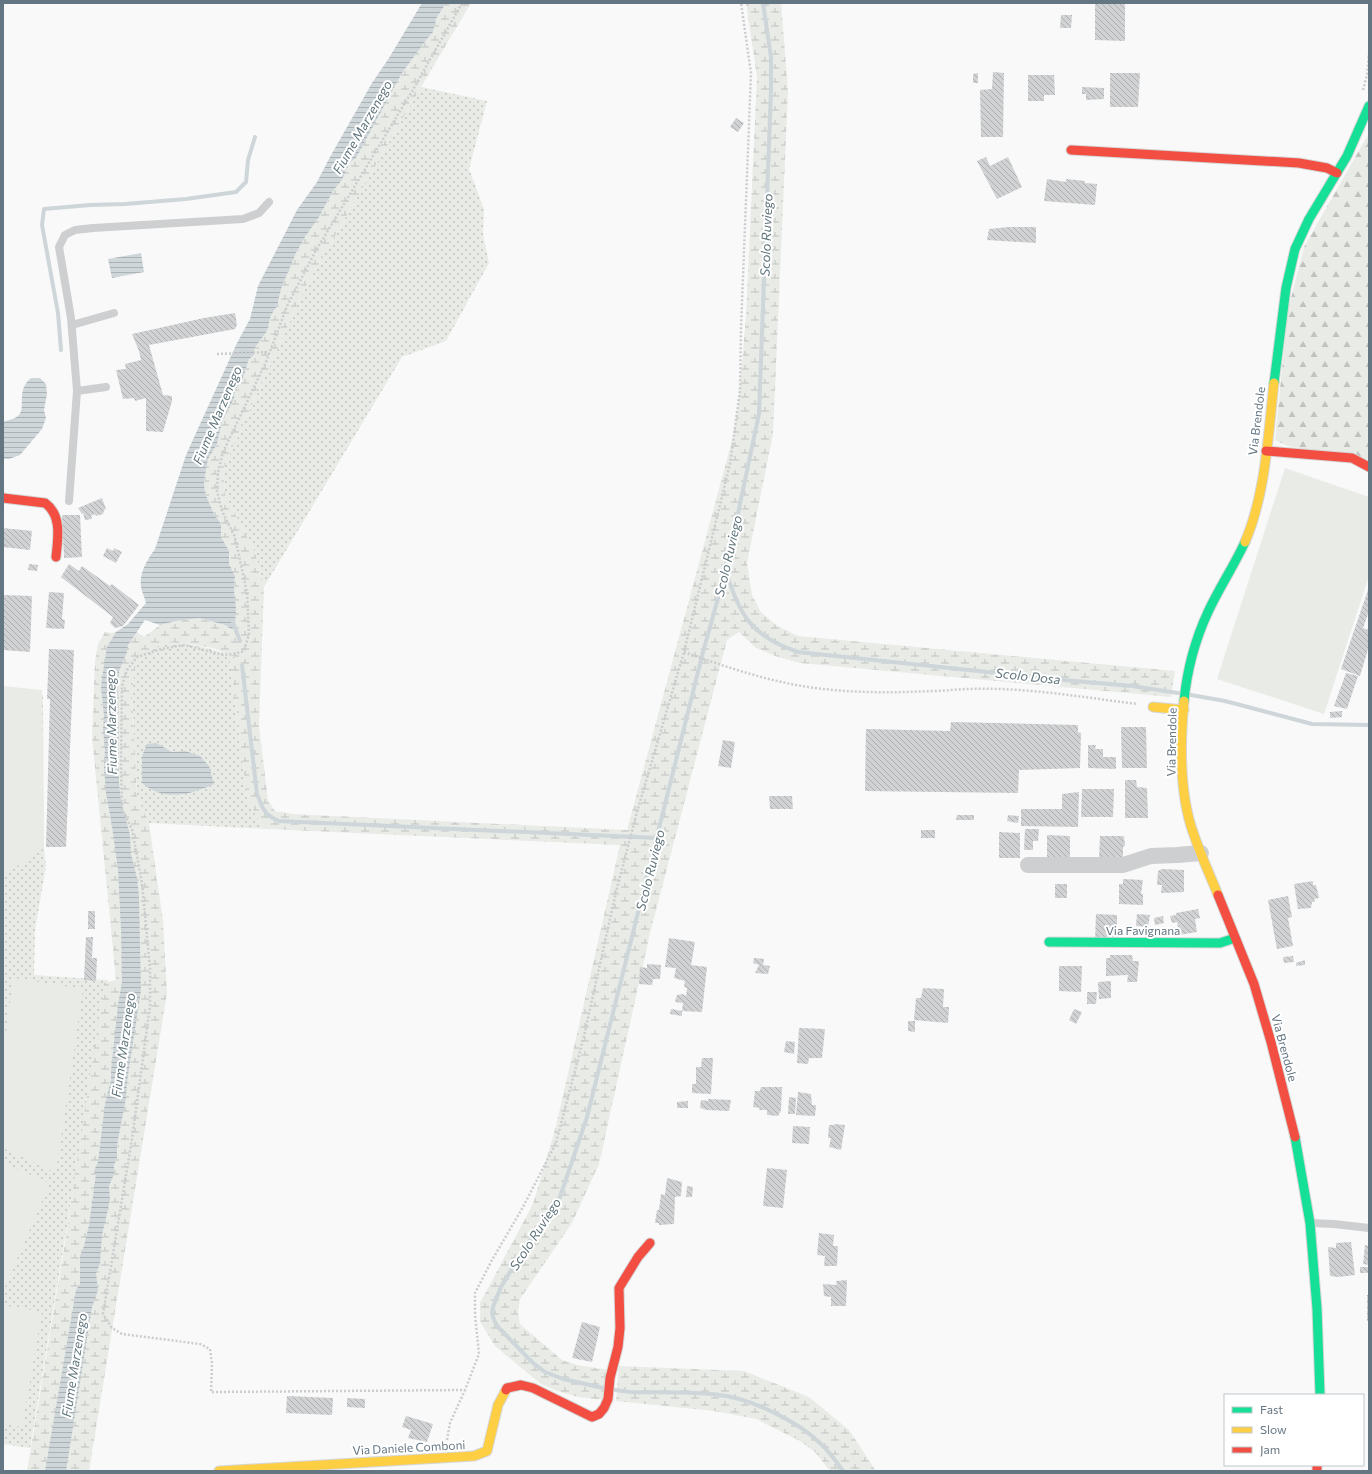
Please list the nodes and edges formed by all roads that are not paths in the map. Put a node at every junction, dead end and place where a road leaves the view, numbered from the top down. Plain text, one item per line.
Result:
1 (1369, 106) edge
2 (1071, 150) dead end
3 (1338, 173) junction
4 (269, 202) dead end
5 (114, 313) dead end
6 (72, 325) junction
7 (106, 387) dead end
8 (77, 391) junction
9 (1266, 451) junction
10 (1369, 467) edge
11 (3, 498) edge
12 (69, 501) dead end
13 (56, 557) dead end
14 (1153, 706) road end
15 (1184, 710) junction
16 (1201, 853) junction
17 (1028, 865) dead end
18 (1235, 938) junction
19 (1049, 942) dead end
20 (1310, 1223) junction
21 (1369, 1228) edge
22 (650, 1243) dead end
23 (1320, 1394) edge
24 (219, 1471) edge

1 - 3 street, Via Brendole
2 - 3 street
3 - 9 street, Via Brendole
4 - 6 lane
5 - 6 lane
6 - 8 lane
7 - 8 lane
8 - 12 lane
9 - 10 street
9 - 15 street, Via Brendole
11 - 13 street
14 - 15 street
15 - 16 street, Via Brendole
16 - 17 street
16 - 18 street, Via Brendole
18 - 19 street, Via Favignana
18 - 20 street, Via Brendole
20 - 21 lane
20 - 23 street, Via Brendole
22 - 24 street, Via Daniele Comboni

